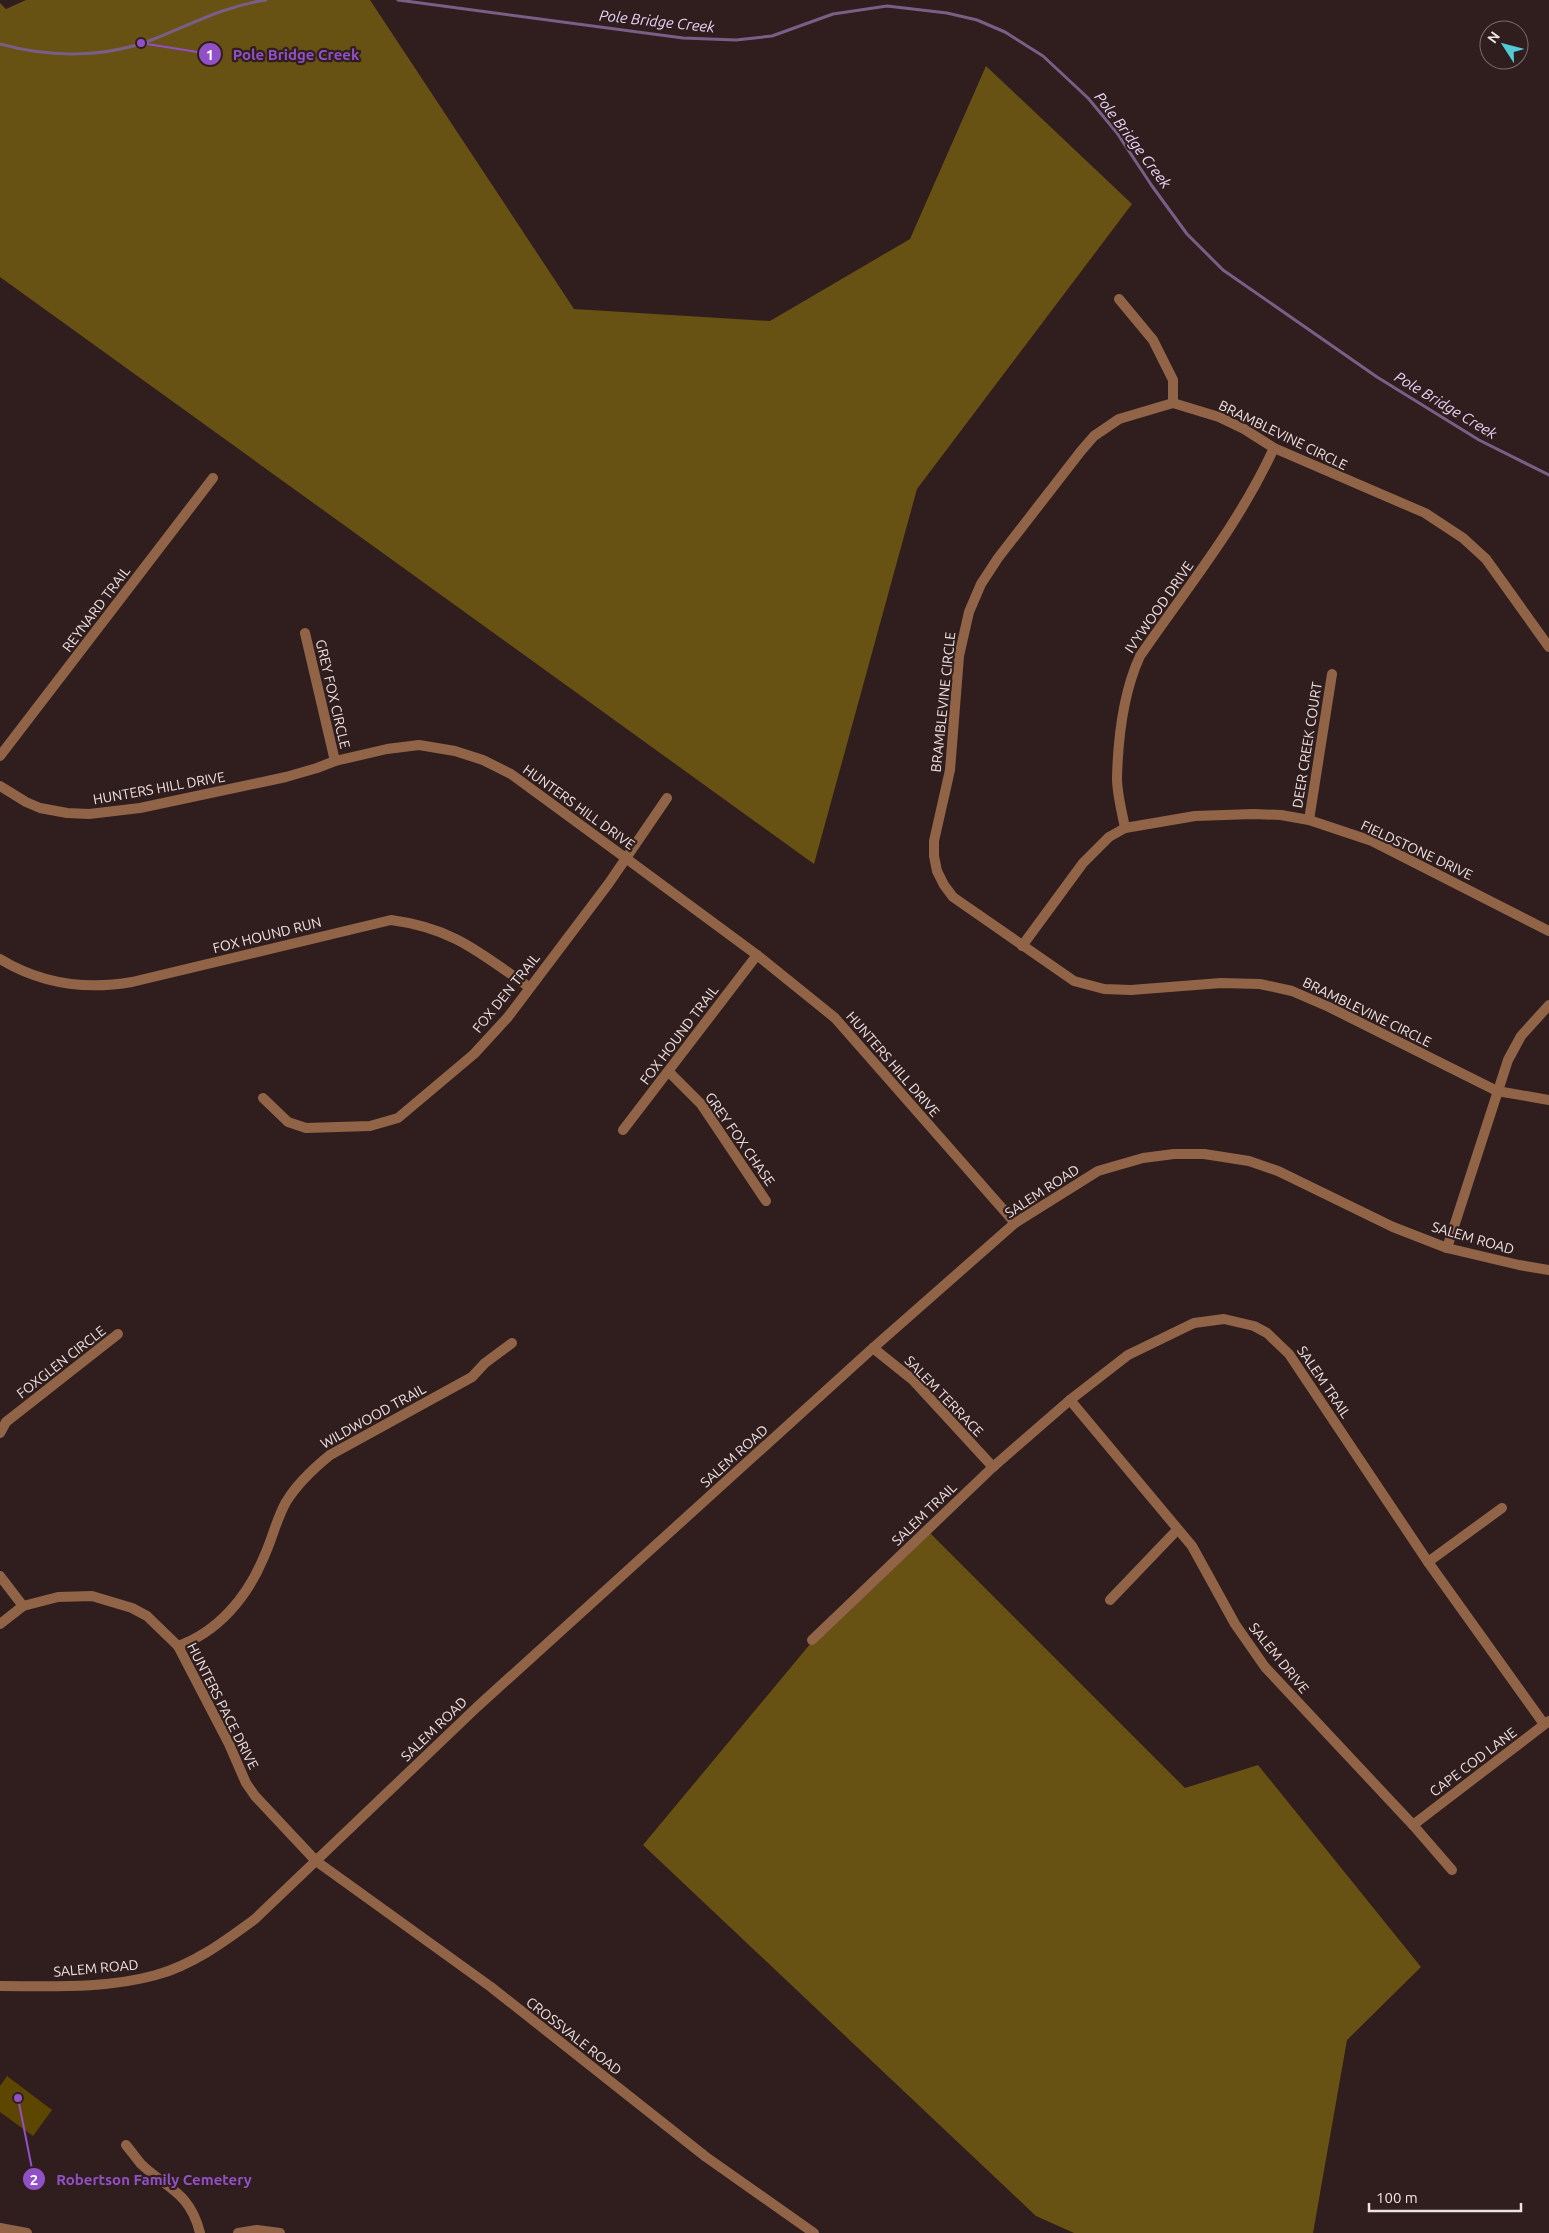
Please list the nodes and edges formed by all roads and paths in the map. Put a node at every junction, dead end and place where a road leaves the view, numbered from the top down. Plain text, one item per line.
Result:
1 (1119, 299) dead end
2 (1173, 402) junction
3 (1274, 448) junction
4 (213, 478) dead end
5 (305, 633) dead end
6 (1549, 647) edge
7 (1332, 674) dead end
8 (0, 756) edge
9 (335, 761) junction
10 (0, 786) edge
11 (667, 798) dead end
12 (1309, 820) junction
13 (1125, 828) junction
14 (627, 859) junction
15 (1549, 931) edge
16 (1022, 946) junction
17 (757, 956) junction
18 (0, 959) edge
19 (529, 987) junction
20 (1549, 1005) edge
21 (669, 1072) junction
22 (1497, 1091) junction
23 (262, 1098) dead end
24 (1549, 1100) edge
25 (623, 1130) dead end
26 (766, 1201) dead end
27 (1014, 1223) junction
28 (1447, 1248) junction
29 (1549, 1270) edge
30 (118, 1334) dead end
31 (512, 1343) dead end
32 (872, 1348) junction
33 (1070, 1400) junction
34 (0, 1433) edge
35 (993, 1468) junction
36 (1502, 1508) dead end
37 (1177, 1530) junction
38 (1428, 1562) junction
39 (0, 1576) edge
40 (1110, 1600) dead end
41 (23, 1606) junction
42 (0, 1624) edge
43 (812, 1640) dead end
44 (178, 1646) junction
45 (1546, 1722) edge
46 (1413, 1825) junction
47 (316, 1861) junction
48 (1452, 1870) dead end
49 (0, 1986) edge
50 (126, 2145) dead end
51 (0, 2228) edge
52 (27, 2233) edge
53 (200, 2233) edge
54 (238, 2233) edge
55 (280, 2233) edge
56 (814, 2233) edge

1 - 2 street
2 - 3 street, BRAMBLEVINE CIRCLE
2 - 16 street, BRAMBLEVINE CIRCLE
3 - 6 street, BRAMBLEVINE CIRCLE
3 - 13 street, IVYWOOD DRIVE
4 - 8 street, REYNARD TRAIL
5 - 9 street, GREY FOX CIRCLE
7 - 12 street, DEER CREEK COURT
9 - 10 street, HUNTERS HILL DRIVE
9 - 14 street, HUNTERS HILL DRIVE
11 - 14 street, FOX DEN TRAIL
12 - 13 street, FIELDSTONE DRIVE
12 - 15 street, FIELDSTONE DRIVE
13 - 16 street, FIELDSTONE DRIVE
14 - 17 street, HUNTERS HILL DRIVE
14 - 19 street, FOX DEN TRAIL
16 - 22 street, BRAMBLEVINE CIRCLE
17 - 21 street, FOX HOUND TRAIL
17 - 27 street, HUNTERS HILL DRIVE
18 - 19 street, FOX HOUND RUN
19 - 23 street, FOX DEN TRAIL
20 - 22 street
21 - 25 street, FOX HOUND TRAIL
21 - 26 street, GREY FOX CHASE
22 - 24 street, BRAMBLEVINE CIRCLE
22 - 28 street
27 - 28 street, SALEM ROAD
27 - 32 street, SALEM ROAD
28 - 29 street, SALEM ROAD
30 - 34 street, FOXGLEN CIRCLE
31 - 44 street, WILDWOOD TRAIL
32 - 35 street, SALEM TERRACE
32 - 47 street, SALEM ROAD
33 - 35 street, SALEM TRAIL
33 - 37 street, SALEM DRIVE
33 - 38 street, SALEM TRAIL
35 - 43 street, SALEM TRAIL
36 - 38 street
37 - 40 street
37 - 46 street, SALEM DRIVE
38 - 45 street, SALEM TRAIL
39 - 41 street
41 - 42 street, HUNTERS PACE DRIVE
41 - 44 street, HUNTERS PACE DRIVE
44 - 47 street, HUNTERS PACE DRIVE
45 - 46 street, CAPE COD LANE
46 - 48 street, SALEM DRIVE
47 - 49 street, SALEM ROAD
47 - 56 street, CROSSVALE ROAD
50 - 53 street
51 - 52 street
54 - 55 street

